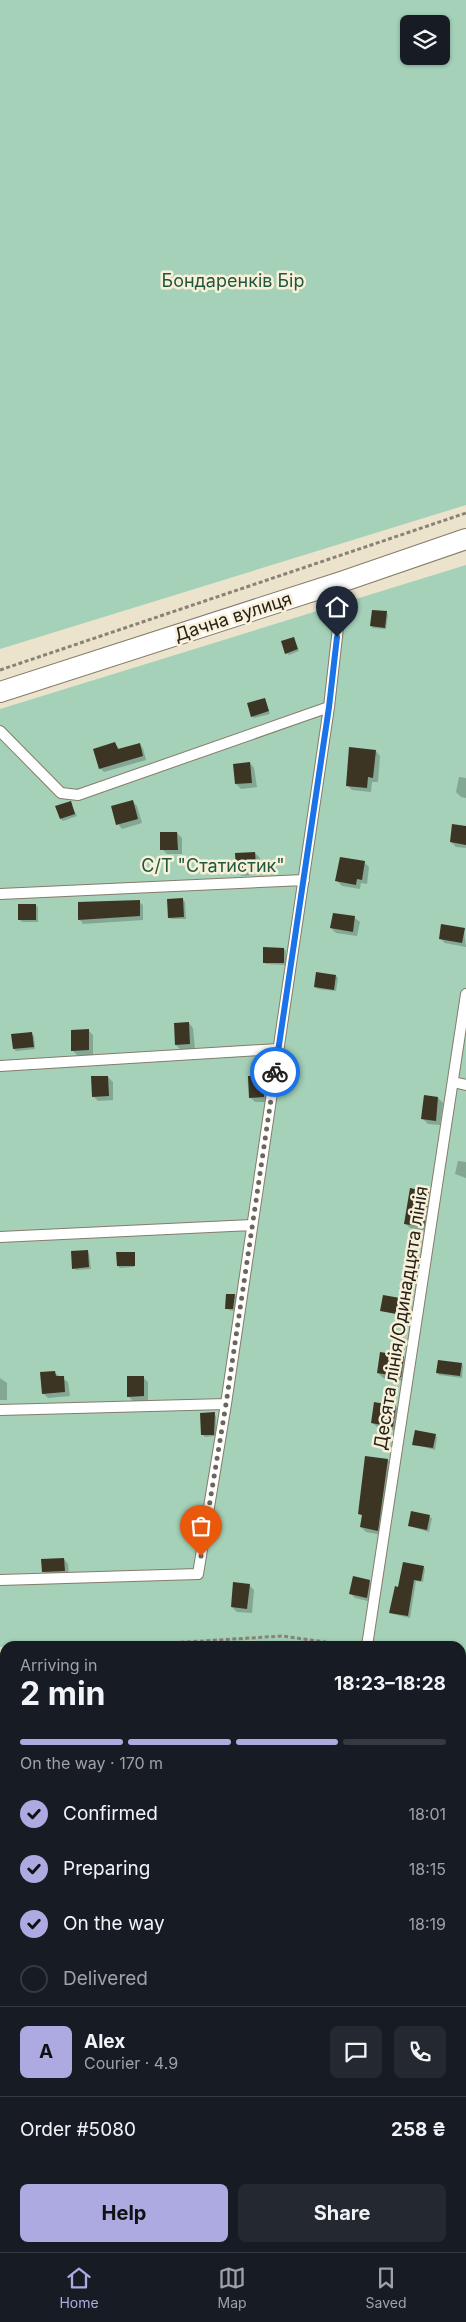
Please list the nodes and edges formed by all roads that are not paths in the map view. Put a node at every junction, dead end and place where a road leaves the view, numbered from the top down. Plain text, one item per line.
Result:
1 (466, 539) edge
2 (339, 619) dead end
3 (0, 692) edge
4 (329, 707) junction
5 (0, 731) edge
6 (304, 880) junction
7 (0, 894) edge
8 (466, 994) edge
9 (278, 1050) junction
10 (0, 1066) edge
11 (452, 1082) junction
12 (466, 1085) edge
13 (252, 1225) junction
14 (0, 1237) edge
15 (226, 1404) junction
16 (0, 1410) edge
17 (0, 1580) edge
18 (368, 1641) edge

1 - 3 street, Дачна вулиця
2 - 4 lane
4 - 5 lane
4 - 6 lane
6 - 7 lane
6 - 9 lane
8 - 11 lane, Десята лінія/Одинадцята лінія
9 - 10 lane
9 - 13 lane
11 - 12 lane
11 - 18 lane, Десята лінія/Одинадцята лінія
13 - 14 lane
13 - 15 lane
15 - 16 lane
15 - 17 lane

